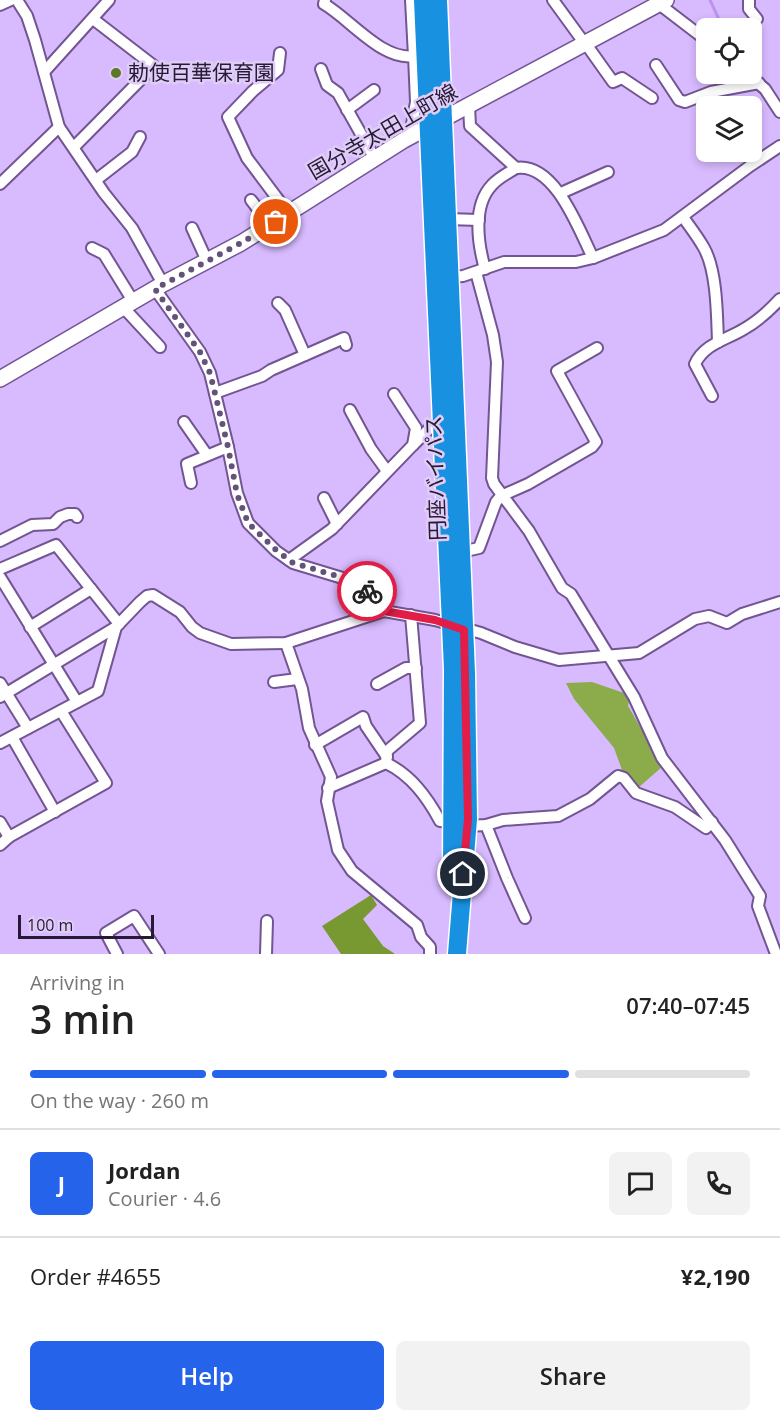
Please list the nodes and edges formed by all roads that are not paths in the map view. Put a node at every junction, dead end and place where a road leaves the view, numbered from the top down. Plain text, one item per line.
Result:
1 (11, 0) edge
2 (16, 0) edge
3 (109, 0) edge
4 (411, 0) edge
5 (423, 0) edge
6 (438, 0) edge
7 (553, 0) edge
8 (749, 0) edge
9 (323, 1) edge
10 (653, 4) edge
11 (0, 5) edge
12 (756, 18) edge
13 (93, 19) junction
14 (696, 33) edge
15 (585, 44) junction
16 (280, 52) dead end
17 (414, 56) junction
18 (656, 65) dead end
19 (321, 69) dead end
20 (44, 72) junction
21 (754, 84) edge
22 (760, 84) edge
23 (374, 90) dead end
24 (652, 98) dead end
25 (469, 106) junction
26 (347, 110) junction
27 (780, 112) edge
28 (436, 123) junction
29 (59, 127) junction
30 (412, 136) junction
31 (140, 137) dead end
32 (780, 146) edge
33 (74, 147) junction
34 (375, 159) junction
35 (516, 168) junction
36 (608, 172) dead end
37 (96, 180) junction
38 (0, 184) edge
39 (561, 193) junction
40 (251, 200) dead end
41 (289, 214) junction
42 (683, 217) junction
43 (447, 219) junction
44 (479, 220) junction
45 (270, 225) junction
46 (192, 228) dead end
47 (92, 248) dead end
48 (593, 258) junction
49 (207, 261) junction
50 (480, 271) junction
51 (450, 277) junction
52 (159, 287) junction
53 (780, 299) edge
54 (278, 303) dead end
55 (128, 304) junction
56 (718, 342) junction
57 (346, 345) dead end
58 (160, 347) dead end
59 (597, 348) dead end
60 (305, 355) junction
61 (0, 379) edge
62 (215, 393) junction
63 (394, 394) dead end
64 (712, 396) dead end
65 (350, 410) dead end
66 (189, 423) dead end
67 (442, 425) junction
68 (413, 445) junction
69 (228, 447) junction
70 (207, 455) junction
71 (387, 471) junction
72 (191, 483) dead end
73 (501, 496) junction
74 (324, 498) dead end
75 (77, 516) dead end
76 (337, 524) junction
77 (0, 541) edge
78 (461, 552) junction
79 (289, 560) junction
80 (0, 569) edge
81 (0, 577) edge
82 (91, 589) junction
83 (780, 602) edge
84 (384, 611) junction
85 (411, 615) junction
86 (117, 625) junction
87 (30, 627) junction
88 (458, 628) junction
89 (286, 643) junction
90 (609, 656) junction
91 (54, 665) junction
92 (416, 668) junction
93 (297, 679) junction
94 (274, 682) dead end
95 (377, 684) dead end
96 (2, 691) edge
97 (77, 702) junction
98 (61, 711) junction
99 (28, 728) junction
100 (12, 737) junction
101 (0, 743) edge
102 (315, 746) junction
103 (386, 760) junction
104 (328, 788) junction
105 (55, 812) junction
106 (0, 822) edge
107 (712, 822) junction
108 (460, 824) junction
109 (486, 825) junction
110 (9, 837) junction
111 (0, 846) edge
112 (525, 918) dead end
113 (267, 921) dead end
114 (117, 954) edge
115 (159, 954) edge
116 (266, 954) edge
117 (430, 954) edge
118 (447, 954) edge
119 (457, 954) edge
120 (776, 954) edge

1 - 11 street
2 - 20 street
3 - 13 street
4 - 17 street
5 - 28 highway, 円座バイパス
6 - 28 highway, 円座バイパス
7 - 15 street
8 - 12 street
9 - 17 street
10 - 14 street
10 - 15 main road, 国分寺太田上町線
13 - 20 street
13 - 33 street
15 - 24 street
15 - 25 main road, 国分寺太田上町線
16 - 41 street
17 - 30 street
18 - 21 street
19 - 26 street
20 - 29 street
22 - 27 street
23 - 26 street
25 - 28 main road, 国分寺太田上町線
25 - 35 street
26 - 34 street
28 - 30 main road, 国分寺太田上町線
28 - 43 highway, 円座バイパス
28 - 67 highway, 円座バイパス
29 - 33 street
29 - 38 street
30 - 34 main road, 国分寺太田上町線
31 - 37 street
32 - 42 street
33 - 37 street
34 - 41 main road, 国分寺太田上町線
35 - 39 street
35 - 44 street
36 - 39 street
37 - 52 street
39 - 48 street
40 - 45 street
41 - 45 main road, 国分寺太田上町線
42 - 48 street
42 - 56 street
43 - 44 street
43 - 51 highway, 円座バイパス
44 - 50 street
45 - 49 main road, 国分寺太田上町線
46 - 49 street
47 - 55 street
48 - 50 street
49 - 52 main road, 国分寺太田上町線
50 - 51 street
50 - 73 street
51 - 78 highway, 円座バイパス
52 - 55 main road, 国分寺太田上町線
52 - 62 street
53 - 56 street
54 - 60 street
55 - 58 street
55 - 61 main road, 国分寺太田上町線
56 - 64 street
57 - 60 street
59 - 73 street
60 - 62 street
62 - 69 street
63 - 68 street
65 - 71 street
66 - 70 street
67 - 68 street
67 - 88 highway, 円座バイパス
68 - 71 street
69 - 70 street
69 - 79 street
70 - 72 street
71 - 76 street
73 - 78 street
73 - 90 street
74 - 76 street
75 - 77 street
76 - 79 street
78 - 88 highway, 円座バイパス
79 - 84 street
80 - 82 street
81 - 87 street
82 - 86 street
82 - 87 street
83 - 90 street
84 - 85 street
84 - 89 street
85 - 88 street
85 - 92 street
86 - 89 street
86 - 91 street
86 - 97 street
87 - 91 street
88 - 90 street
88 - 108 highway, 円座バイパス
89 - 93 street
90 - 107 street
91 - 96 street
91 - 97 street
92 - 95 street
92 - 103 street
93 - 94 street
93 - 102 street
96 - 99 street
97 - 98 street
98 - 99 street
98 - 105 street
99 - 100 street
100 - 101 street
100 - 105 street
102 - 103 street
102 - 104 street
103 - 104 street
103 - 108 street
104 - 117 street
105 - 110 street
106 - 110 street
107 - 109 street
107 - 120 street
108 - 109 street
108 - 118 highway, 円座バイパス
108 - 119 highway, 円座バイパス
109 - 112 street
110 - 111 street
113 - 116 street
114 - 115 street

